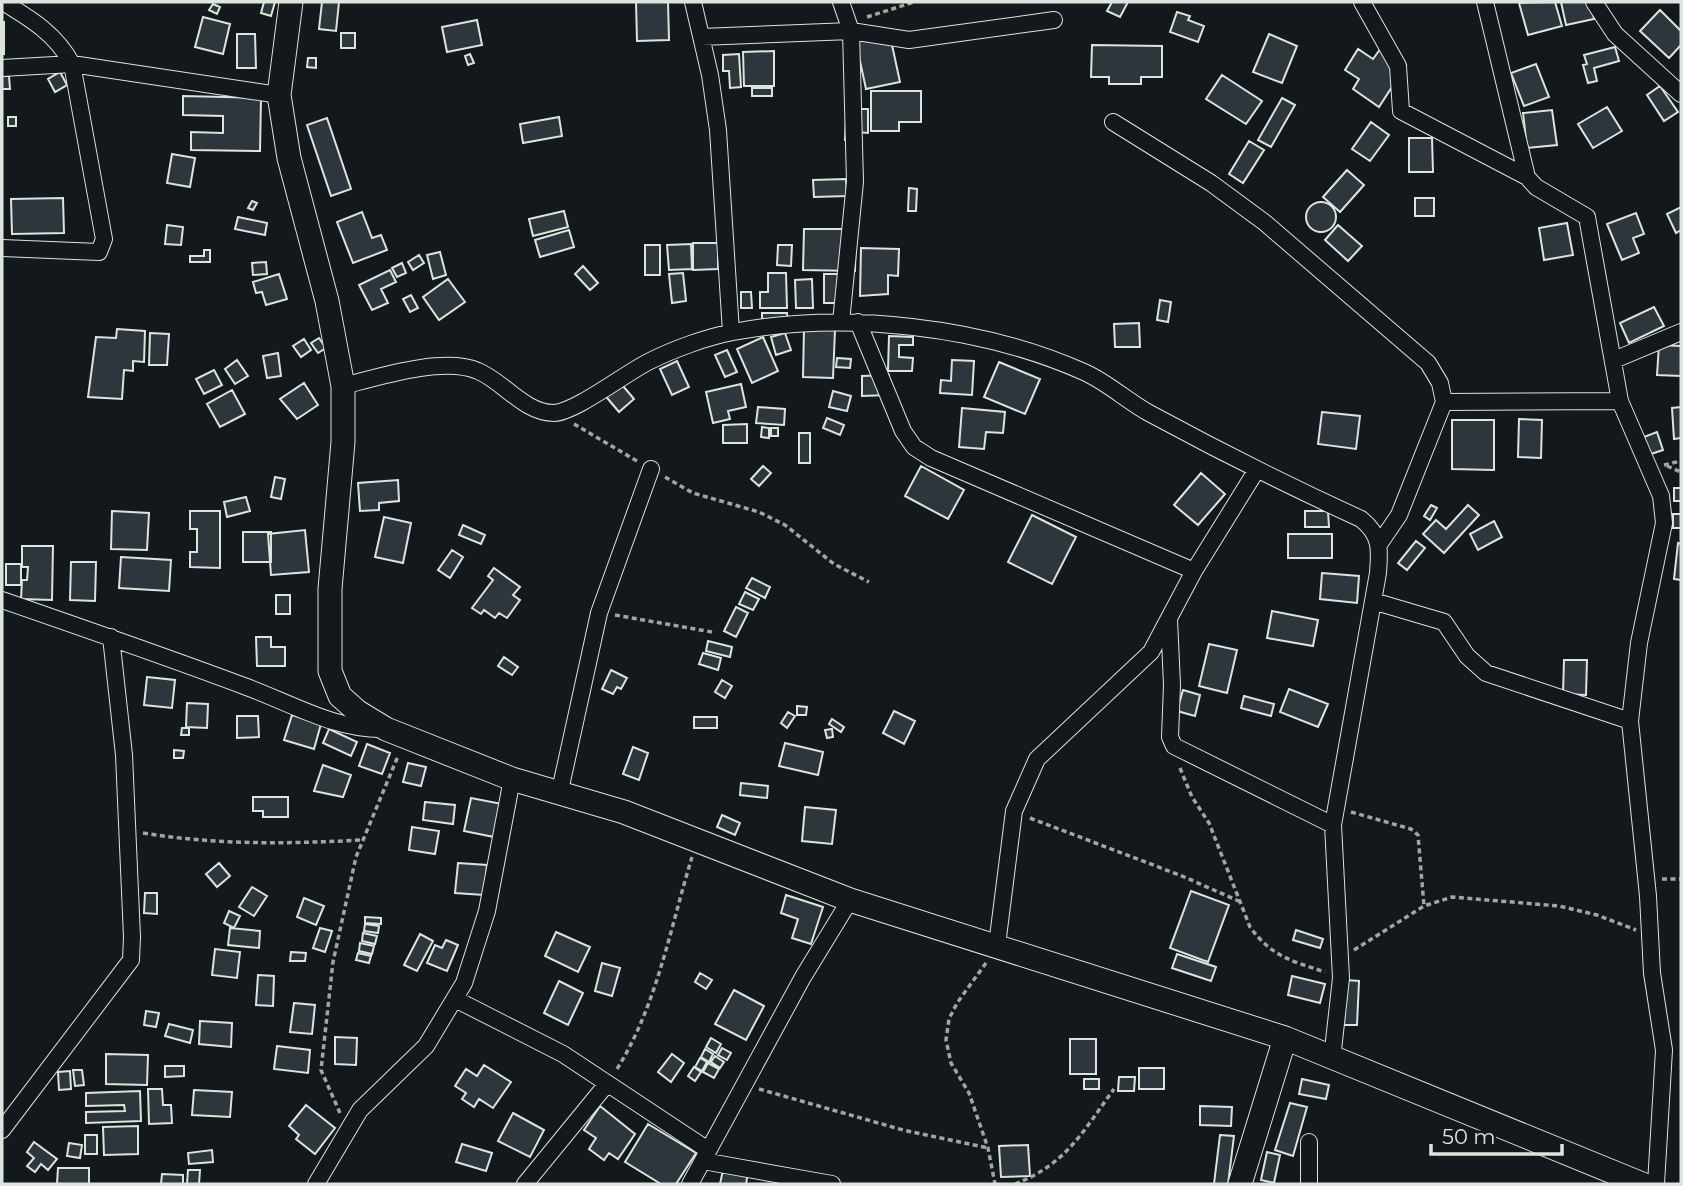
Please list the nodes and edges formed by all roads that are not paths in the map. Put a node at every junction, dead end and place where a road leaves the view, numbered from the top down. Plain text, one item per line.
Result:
1 (3, 2) edge
2 (291, 2) edge
3 (692, 2) edge
4 (841, 2) edge
5 (1362, 2) edge
6 (1485, 2) edge
7 (1594, 2) edge
8 (1054, 20) dead end
9 (849, 27) junction
10 (701, 37) junction
11 (72, 64) junction
12 (2, 68) edge
13 (1681, 94) edge
14 (279, 95) junction
15 (1114, 122) dead end
16 (1527, 177) junction
17 (2, 248) edge
18 (850, 322) junction
19 (731, 332) junction
20 (1681, 332) edge
21 (1614, 360) junction
22 (343, 386) junction
23 (1620, 401) junction
24 (1444, 402) junction
25 (651, 468) road end
26 (1256, 471) junction
27 (1380, 543) junction
28 (1194, 571) junction
29 (2, 600) edge
30 (1373, 601) junction
31 (1169, 618) junction
32 (111, 637) junction
33 (1630, 721) junction
34 (395, 733) junction
35 (512, 779) junction
36 (559, 794) junction
37 (1333, 825) junction
38 (850, 900) junction
39 (997, 945) junction
40 (456, 999) junction
41 (1285, 1038) junction
42 (1332, 1059) junction
43 (607, 1085) junction
44 (2, 1130) edge
45 (1308, 1142) dead end
46 (705, 1155) junction
47 (316, 1184) edge
48 (525, 1184) edge
49 (690, 1184) edge
50 (832, 1184) edge
51 (1240, 1184) edge
52 (1309, 1184) edge
53 (1642, 1184) edge
54 (1656, 1184) edge

1 - 11 street
2 - 14 street
3 - 10 street
4 - 9 street
5 - 16 street
6 - 16 street
7 - 13 street
8 - 9 street
9 - 10 street
9 - 18 street
10 - 19 street
11 - 12 street
11 - 14 street
11 - 17 street
14 - 22 street
15 - 24 street
16 - 21 street
18 - 19 street
18 - 26 street
18 - 28 street
19 - 22 street
20 - 21 street
21 - 23 street
22 - 34 street
23 - 24 street
23 - 33 street
24 - 27 street
25 - 36 street
26 - 27 street
26 - 28 street
27 - 30 street
28 - 31 street
29 - 32 street
30 - 33 street
30 - 37 street
31 - 37 street
31 - 39 street
32 - 34 street
32 - 44 street
33 - 54 street
34 - 35 street
35 - 36 street
35 - 40 street
36 - 38 street
37 - 42 street
38 - 39 street
38 - 46 street
39 - 41 street
40 - 43 street
40 - 47 street
41 - 42 street
41 - 51 street
42 - 53 street
43 - 46 street
43 - 48 street
45 - 52 street
46 - 49 street
46 - 50 street

